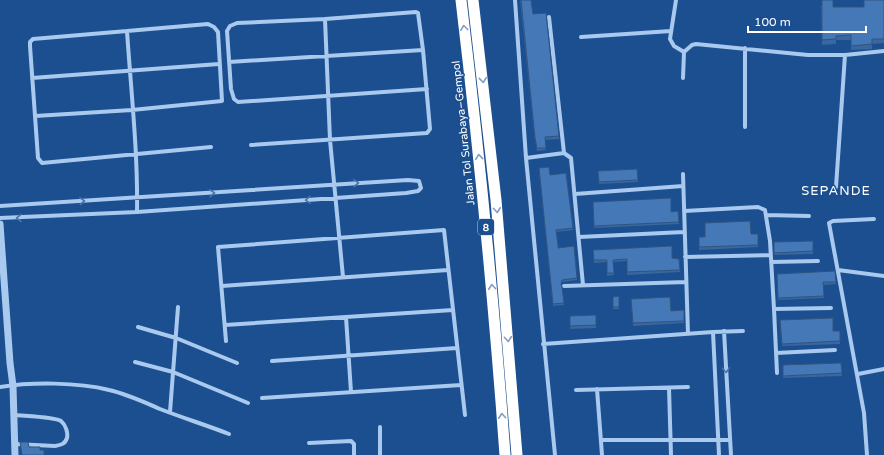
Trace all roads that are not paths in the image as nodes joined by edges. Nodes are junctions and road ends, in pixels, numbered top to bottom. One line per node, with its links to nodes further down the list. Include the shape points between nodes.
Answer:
1 (461, 0): 111 (highway, Jalan Tol Surabaya–Gempol / 8, one-way to 1, via 488,243)
2 (474, 0): 112 (highway, 8, one-way to 112, via 496,200)
3 (515, 0): 31 (street)
4 (676, 0): 7 (street)
5 (549, 17): 29 (street)
6 (325, 19): 11 (street, via 416,12 419,16); 15 (street); 16 (street, via 238,23 230,26 227,31)
7 (671, 30): 9 (street); 13 (street, via 672,44)
8 (127, 31): 17 (street, via 208,24 218,32); 18 (street); 19 (street, via 33,39 30,42)
9 (581, 37)
10 (745, 48): 13 (street, via 705,44 692,45); 14 (street, via 808,55); 25 (street)
11 (423, 50): 15 (street); 21 (street)
12 (884, 50): 14 (street)
13 (684, 52): 20 (street)
14 (845, 55): 35 (street)
15 (327, 57): 16 (street); 22 (street)
16 (229, 62): 22 (street, via 231,89 234,99 238,102)
17 (220, 64): 18 (street); 23 (street, via 222,102)
18 (130, 71): 19 (street); 23 (street)
19 (32, 78): 24 (street)
20 (683, 78)
21 (427, 89): 22 (street); 26 (street, via 430,129 427,133)
22 (328, 95): 26 (street)
23 (132, 110): 24 (street); 30 (street)
24 (35, 116): 30 (street, via 38,158 42,163)
25 (745, 127)
26 (330, 140): 27 (street); 33 (street)
27 (251, 145)
28 (211, 147): 30 (street)
29 (564, 153): 31 (street); 36 (street, via 571,158)
30 (135, 154): 37 (street)
31 (526, 158): 75 (street)
32 (683, 174): 34 (street)
33 (334, 184): 37 (street, one-way to 33); 38 (street); 38 (street, one-way to 38, via 408,180 419,181 421,188 406,193)
34 (683, 186): 36 (street); 40 (street)
35 (836, 187)
36 (575, 194): 48 (street)
37 (137, 198): 39 (street, one-way to 37); 41 (street)
38 (336, 198): 41 (street, one-way to 41); 49 (street)
39 (0, 206)
40 (684, 211): 42 (street, via 758,207 765,210); 47 (street)
41 (137, 212): 44 (street, one-way to 44)
42 (766, 215): 43 (street); 50 (street)
43 (809, 216)
44 (0, 218)
45 (874, 219): 55 (street, via 830,222)
46 (0, 224): 88 (street)
47 (684, 232): 48 (street); 51 (street)
48 (579, 237): 61 (street)
49 (340, 238): 54 (street, via 444,230); 57 (street); 59 (street, via 218,247)
50 (770, 255): 51 (street); 53 (street)
51 (685, 257): 58 (street)
52 (818, 260): 53 (street)
53 (771, 262): 64 (street)
54 (448, 270): 57 (street); 65 (street)
55 (838, 270): 56 (street); 86 (street)
56 (884, 276)
57 (343, 277): 59 (street)
58 (686, 282): 61 (street); 72 (street)
59 (222, 286): 67 (street)
60 (564, 286): 61 (street)
61 (583, 286)
62 (178, 307): 73 (street)
63 (831, 308): 64 (street)
64 (774, 309): 78 (street)
65 (453, 310): 66 (street); 76 (street)
66 (346, 317): 67 (street); 79 (street)
67 (225, 325): 74 (street)
68 (138, 327): 73 (street)
69 (724, 331): 70 (street); 71 (street); 105 (street, one-way to 105)
70 (743, 331)
71 (713, 332): 72 (street); 104 (street)
72 (688, 334): 75 (street)
73 (176, 338): 82 (street); 84 (street)
74 (226, 341)
75 (543, 344): 113 (street)
76 (457, 348): 79 (street); 87 (street)
77 (835, 350): 78 (street)
78 (776, 353): 85 (street)
79 (348, 356): 80 (street); 94 (street)
80 (272, 361)
81 (135, 362): 84 (street)
82 (237, 363)
83 (884, 369): 86 (street)
84 (173, 372): 96 (street); 97 (street)
85 (777, 373)
86 (858, 374): 118 (street)
87 (461, 385): 94 (street); 98 (street)
88 (13, 386): 89 (street); 97 (street, via 64,384 94,387 122,393); 99 (street)
89 (0, 387)
90 (688, 387): 91 (street)
91 (669, 388): 93 (street); 103 (street)
92 (576, 390): 93 (street)
93 (597, 390): 102 (street)
94 (350, 392): 95 (street)
95 (262, 398)
96 (248, 403)
97 (170, 412): 101 (street)
98 (465, 414)
99 (14, 415): 107 (street); 107 (street, via 61,421 68,434 66,442 62,445)
100 (380, 427): 110 (street)
101 (229, 434)
102 (600, 440): 103 (street); 114 (street)
103 (670, 440): 104 (street); 115 (street)
104 (718, 440): 105 (street); 116 (street)
105 (730, 440): 117 (street)
106 (309, 443): 109 (street, via 351,441 354,444)
107 (15, 444): 108 (street)
108 (15, 455)
109 (354, 455)
110 (380, 455)
111 (505, 455)
112 (517, 455)
113 (555, 455)
114 (602, 455)
115 (671, 455)
116 (719, 455)
117 (731, 455)
118 (867, 455)

